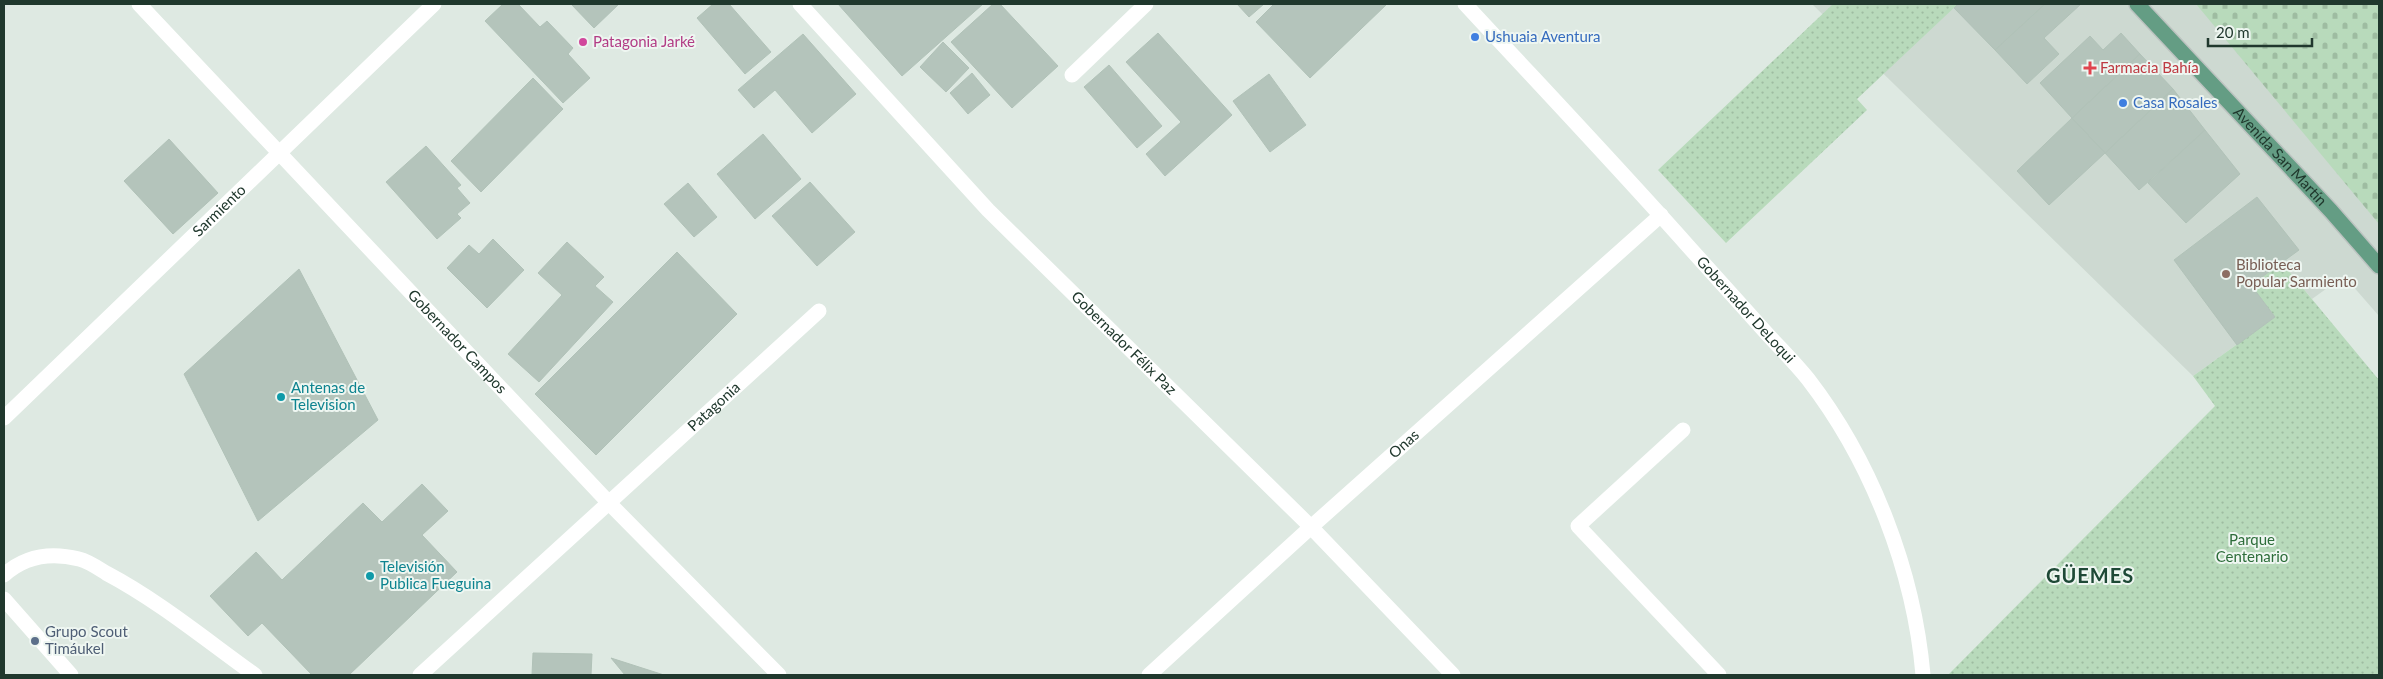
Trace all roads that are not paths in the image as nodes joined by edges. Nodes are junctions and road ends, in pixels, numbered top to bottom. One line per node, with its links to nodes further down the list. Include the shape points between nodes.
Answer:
1 (139, 4): 8 (street, Gobernador Campos)
2 (434, 4): 8 (street, Sarmiento)
3 (800, 4): 15 (street, Gobernador Félix Paz, via 988,210)
4 (1146, 4): 7 (street)
5 (1465, 4): 9 (street, Gobernador DeLoqui)
6 (2137, 4): 10 (main road, Avenida San Martín)
7 (1072, 75)
8 (280, 155): 12 (street, Sarmiento); 14 (street, Gobernador Campos)
9 (1661, 215): 15 (street, Onas); 25 (street, Gobernador DeLoqui, via 1808,379 1837,422 1863,468 1902,567)
10 (2379, 266)
11 (819, 311): 14 (street, Patagonia)
12 (4, 418)
13 (1683, 430): 24 (street, via 1578,526)
14 (610, 504): 20 (street, Patagonia); 21 (street, Gobernador Campos)
15 (1310, 527): 22 (street, Onas); 23 (street, Gobernador Félix Paz)
16 (4, 575): 19 (street, via 15,564 33,558 56,555 81,559 130,585)
17 (4, 599): 18 (street)
18 (71, 675)
19 (255, 675)
20 (420, 675)
21 (779, 675)
22 (1149, 675)
23 (1453, 675)
24 (1719, 675)
25 (1922, 675)

